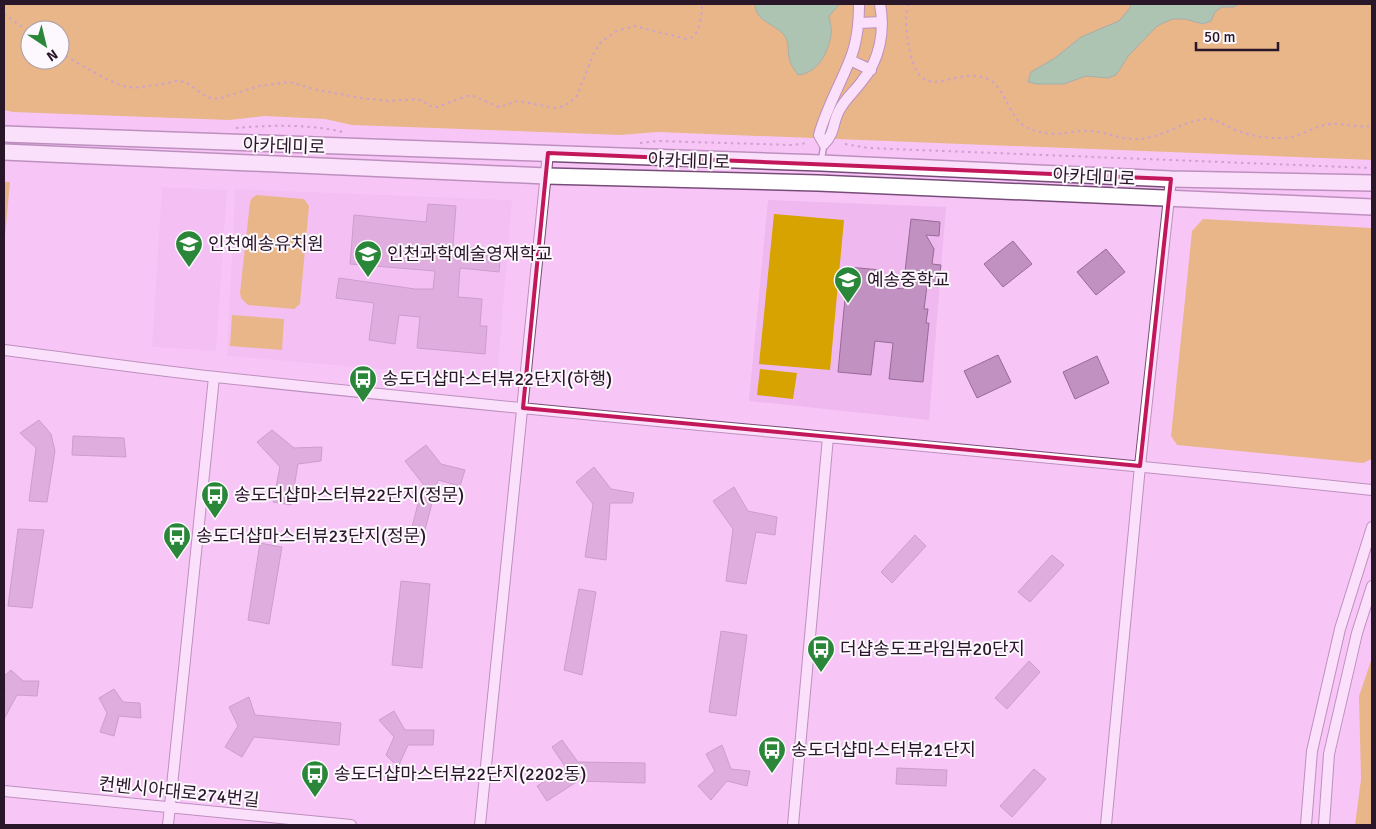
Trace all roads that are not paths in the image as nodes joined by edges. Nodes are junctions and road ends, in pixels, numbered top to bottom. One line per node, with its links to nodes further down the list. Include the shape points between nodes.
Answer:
1 (859, 4): 4 (street)
2 (880, 4): 3 (street)
3 (882, 22): 4 (street); 6 (street)
4 (859, 23): 5 (street)
5 (850, 60): 6 (street); 8 (street, via 824,116 819,135)
6 (871, 70): 8 (street, via 845,100 838,112 832,136)
7 (4, 134): 10 (main road, 아카데미로)
8 (824, 144): 11 (lane)
9 (4, 152): 12 (main road, 아카데미로)
10 (548, 152): 11 (main road, 아카데미로); 12 (street)
11 (821, 163): 13 (main road, 아카데미로)
12 (546, 176): 15 (main road, 아카데미로, via 818,183); 19 (street)
13 (1171, 180): 14 (main road, 아카데미로); 15 (street)
14 (1372, 183)
15 (1169, 199): 16 (main road, 아카데미로); 21 (street)
16 (1372, 208)
17 (4, 350): 18 (street)
18 (214, 377): 19 (street); 26 (street)
19 (523, 408): 20 (street); 29 (street)
20 (828, 437): 21 (street); 30 (street)
21 (1140, 466): 22 (street); 31 (street)
22 (1372, 490)
23 (1372, 527): 32 (street, via 1340,629 1312,751)
24 (1372, 586): 33 (street, via 1357,633 1330,754)
25 (4, 791): 26 (street, 컨벤시아대로274번길)
26 (170, 807): 27 (street); 28 (street, 컨벤시아대로274번길)
27 (168, 825)
28 (351, 825)
29 (480, 825)
30 (793, 825)
31 (1106, 825)
32 (1306, 825)
33 (1324, 825)

